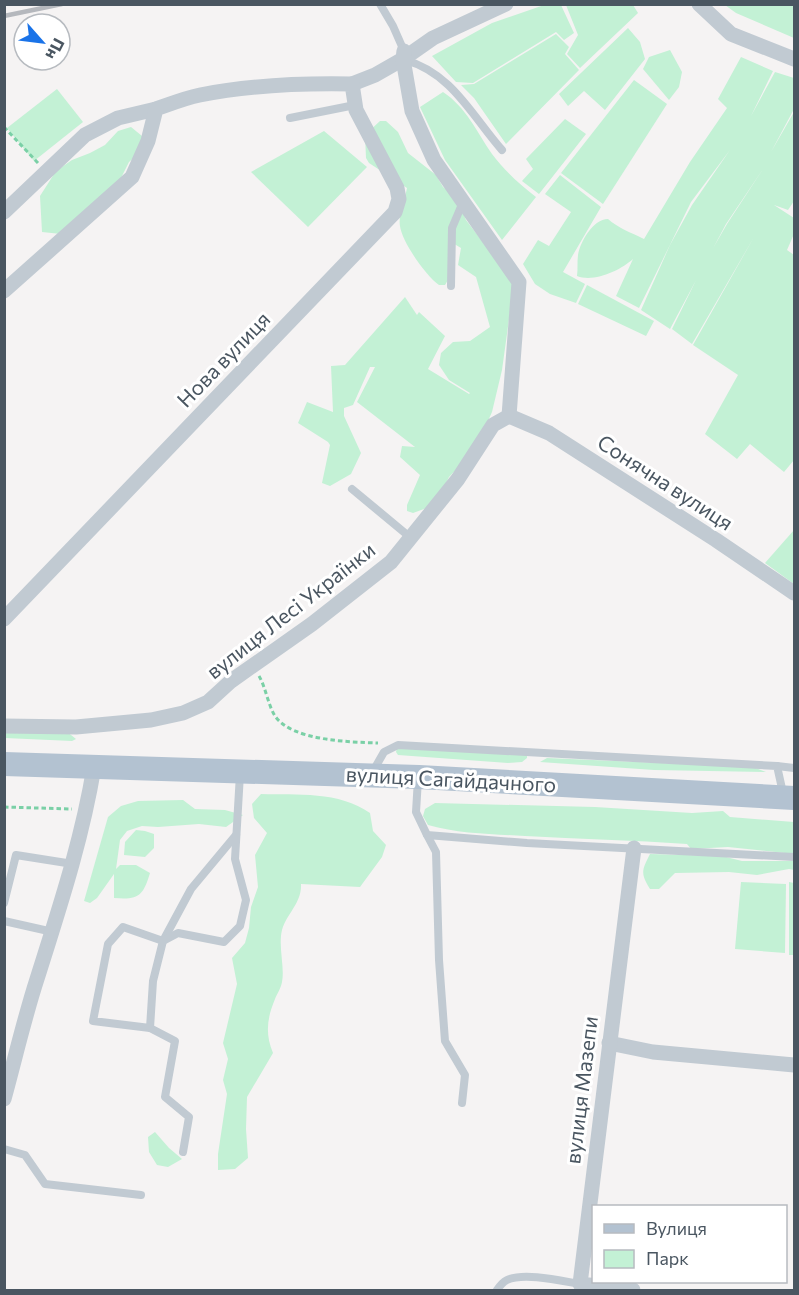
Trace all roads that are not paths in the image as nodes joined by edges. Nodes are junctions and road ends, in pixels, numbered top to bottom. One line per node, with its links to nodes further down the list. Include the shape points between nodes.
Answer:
1 (380, 4): 4 (lane)
2 (506, 4): 4 (street)
3 (699, 4): 5 (street, via 731,33)
4 (404, 55): 6 (street, via 375,75); 10 (lane, via 461,96); 11 (street, via 412,111 434,160)
5 (795, 59)
6 (352, 84): 7 (street, Нова вулиця); 8 (street, via 255,86 198,96)
7 (356, 108): 9 (lane); 19 (street, Нова вулиця, via 397,188 395,212)
8 (156, 109): 12 (street, via 118,118 85,135); 14 (street, via 148,141 132,177)
9 (290, 118)
10 (502, 150)
11 (463, 202): 13 (lane, via 452,228); 15 (street, via 519,282)
12 (4, 212)
13 (451, 286)
14 (4, 291)
15 (509, 416): 17 (street, вулиця Лесі Українки, via 493,425 458,479); 18 (street, Сонячна вулиця, via 549,434)
16 (352, 489): 17 (lane)
17 (411, 538): 20 (street, вулиця Лесі Українки, via 391,562 208,702 152,720 76,727)
18 (795, 593)
19 (4, 619)
20 (4, 726)
21 (4, 764): 23 (main road, вулиця Сагайдачного)
22 (777, 766): 24 (lane); 26 (lane, via 398,745 384,752); 28 (lane)
23 (100, 767): 25 (main road, вулиця Сагайдачного); 33 (street)
24 (795, 768)
25 (240, 772): 26 (main road, вулиця Сагайдачного); 29 (lane)
26 (371, 775): 27 (main road, вулиця Сагайдачного)
27 (418, 777): 28 (main road, вулиця Сагайдачного); 30 (lane, via 416,812)
28 (789, 798)
29 (236, 835): 37 (lane, via 191,889); 37 (lane, via 235,859 246,900 240,926 224,942 178,933)
30 (427, 835): 31 (lane); 42 (lane, via 436,852 445,1041 465,1075)
31 (634, 848): 32 (lane); 39 (street, вулиця Мазепи)
32 (795, 857)
33 (73, 864): 34 (lane, via 16,855); 36 (street)
34 (4, 903)
35 (4, 921): 36 (lane)
36 (53, 932): 41 (street)
37 (163, 941): 38 (lane, via 153,981); 38 (lane, via 123,927 108,944 93,1021)
38 (150, 1028): 44 (lane, via 175,1041 165,1097 189,1117)
39 (609, 1043): 40 (street, via 653,1052); 46 (street, вулиця Мазепи)
40 (795, 1065)
41 (4, 1099)
42 (462, 1103)
43 (4, 1149): 45 (lane, via 25,1155 45,1184)
44 (183, 1152)
45 (141, 1195)
46 (580, 1284): 47 (lane, via 516,1278); 48 (street)
47 (496, 1290)
48 (633, 1290)

